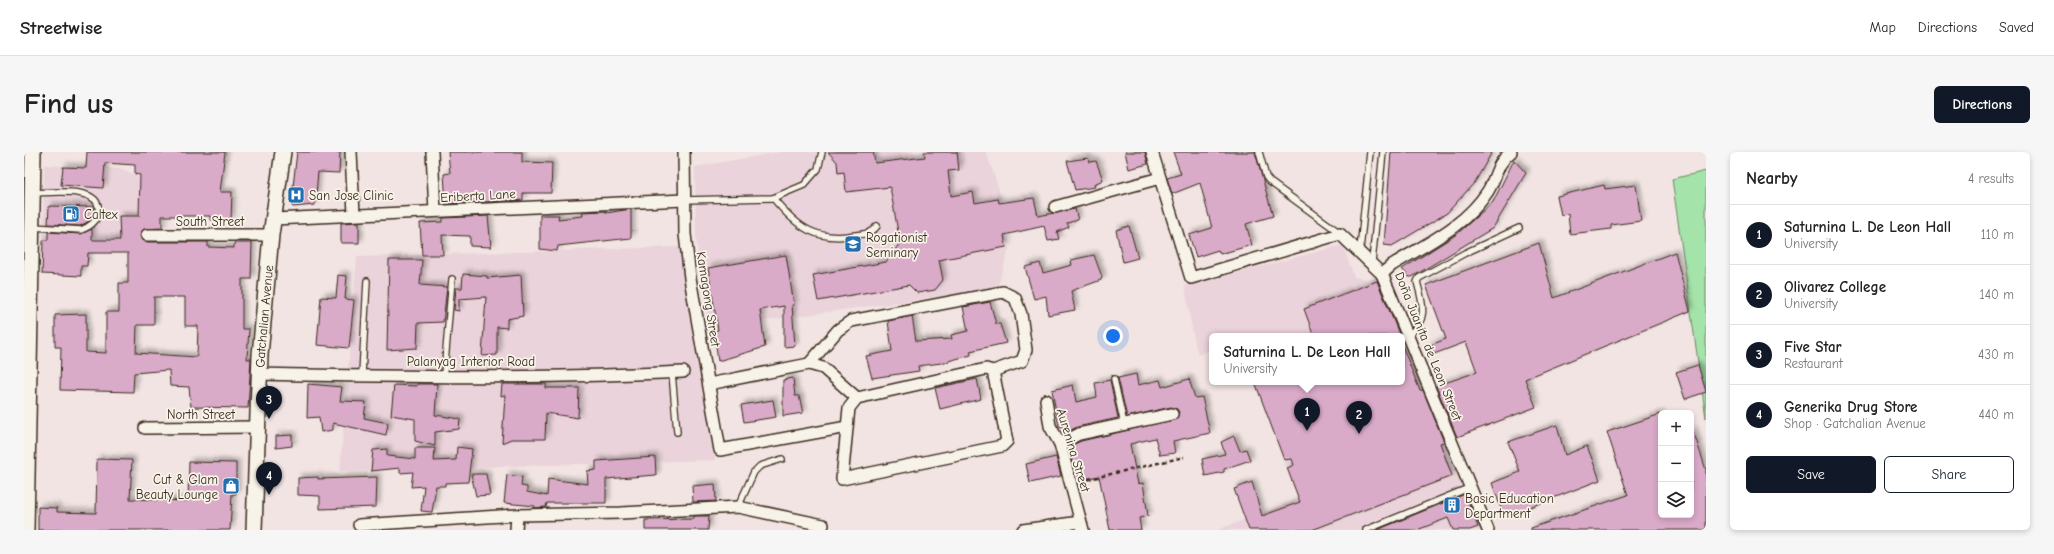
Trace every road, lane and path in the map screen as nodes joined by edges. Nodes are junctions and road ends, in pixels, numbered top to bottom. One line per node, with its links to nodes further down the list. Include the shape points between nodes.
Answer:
1 (33, 152): 13 (street)
2 (283, 152): 19 (street, Gatchalian Avenue)
3 (350, 152): 18 (street)
4 (432, 152): 17 (street)
5 (684, 152): 15 (street, Kamagong Street)
6 (822, 152): 14 (lane, via 818,169 804,185)
7 (1152, 152): 12 (street)
8 (1259, 152): 23 (lane, via 1266,177 1270,182)
9 (1370, 152): 26 (lane)
10 (1383, 152): 27 (lane)
11 (1511, 152): 28 (street, Doña Juanita de Leon Street, via 1499,164 1488,190 1460,223 1392,265)
12 (1160, 178): 16 (street); 23 (street, via 1191,278)
13 (33, 193): 21 (street); 21 (lane, via 85,193 95,199 99,213 89,227 81,230)
14 (773, 198): 15 (lane); 20 (lane, via 790,218 814,233 829,238 869,233)
15 (684, 200): 17 (street, Eriberta Lane); 39 (street, Kamagong Street, via 690,278)
16 (1055, 207)
17 (435, 211): 18 (street, Eriberta Lane)
18 (354, 215): 19 (street, Eriberta Lane)
19 (274, 219): 25 (street, Gatchalian Avenue)
20 (877, 226)
21 (32, 227): 58 (street)
22 (1519, 228): 31 (lane, via 1419,278 1417,282 1423,317 1419,325)
23 (1340, 234): 26 (street)
24 (147, 235): 25 (street, South Street)
25 (272, 235): 35 (street, Gatchalian Avenue)
26 (1360, 250): 27 (street)
27 (1372, 262): 28 (street)
28 (1382, 274): 31 (street, Doña Juanita de Leon Street)
29 (452, 279): 37 (lane)
30 (367, 281): 36 (lane)
31 (1408, 335): 52 (street, Doña Juanita de Leon Street)
32 (809, 364): 33 (street, via 838,330 851,321 1003,292 1015,298 1021,314 1026,350 1022,361); 39 (street); 40 (street, via 823,368)
33 (993, 371): 40 (street, via 986,368); 44 (street, via 1007,441 1002,446 842,479)
34 (677, 372): 37 (street, Palanyag Interior Road, via 602,375); 47 (lane)
35 (259, 374): 36 (street, Palanyag Interior Road); 45 (street, Gatchalian Avenue)
36 (362, 374): 37 (street, Palanyag Interior Road)
37 (444, 375)
38 (1114, 379): 43 (lane)
39 (709, 384): 44 (street, Kamagong Street, via 720,450)
40 (857, 398): 44 (street, via 849,408)
41 (1046, 400): 48 (street, Aurenina Street, via 1050,426)
42 (1172, 414): 43 (street)
43 (1124, 424): 48 (street, via 1079,434)
44 (847, 426)
45 (258, 427): 46 (street, North Street); 59 (street, Gatchalian Avenue)
46 (144, 428)
47 (677, 432)
48 (1060, 444): 51 (street, Aurenina Street)
49 (1184, 457): 51 (path)
50 (782, 459): 53 (lane, via 760,466 754,472)
51 (1070, 483): 57 (street, Aurenina Street)
52 (1471, 487): 62 (lane); 63 (street, Doña Juanita de Leon Street)
53 (738, 507): 54 (street); 56 (street)
54 (517, 515): 55 (street); 60 (street)
55 (359, 525)
56 (823, 525)
57 (1082, 526): 61 (street)
58 (26, 530)
59 (254, 530)
60 (516, 530)
61 (1023, 530)
62 (1366, 530)
63 (1488, 530)

